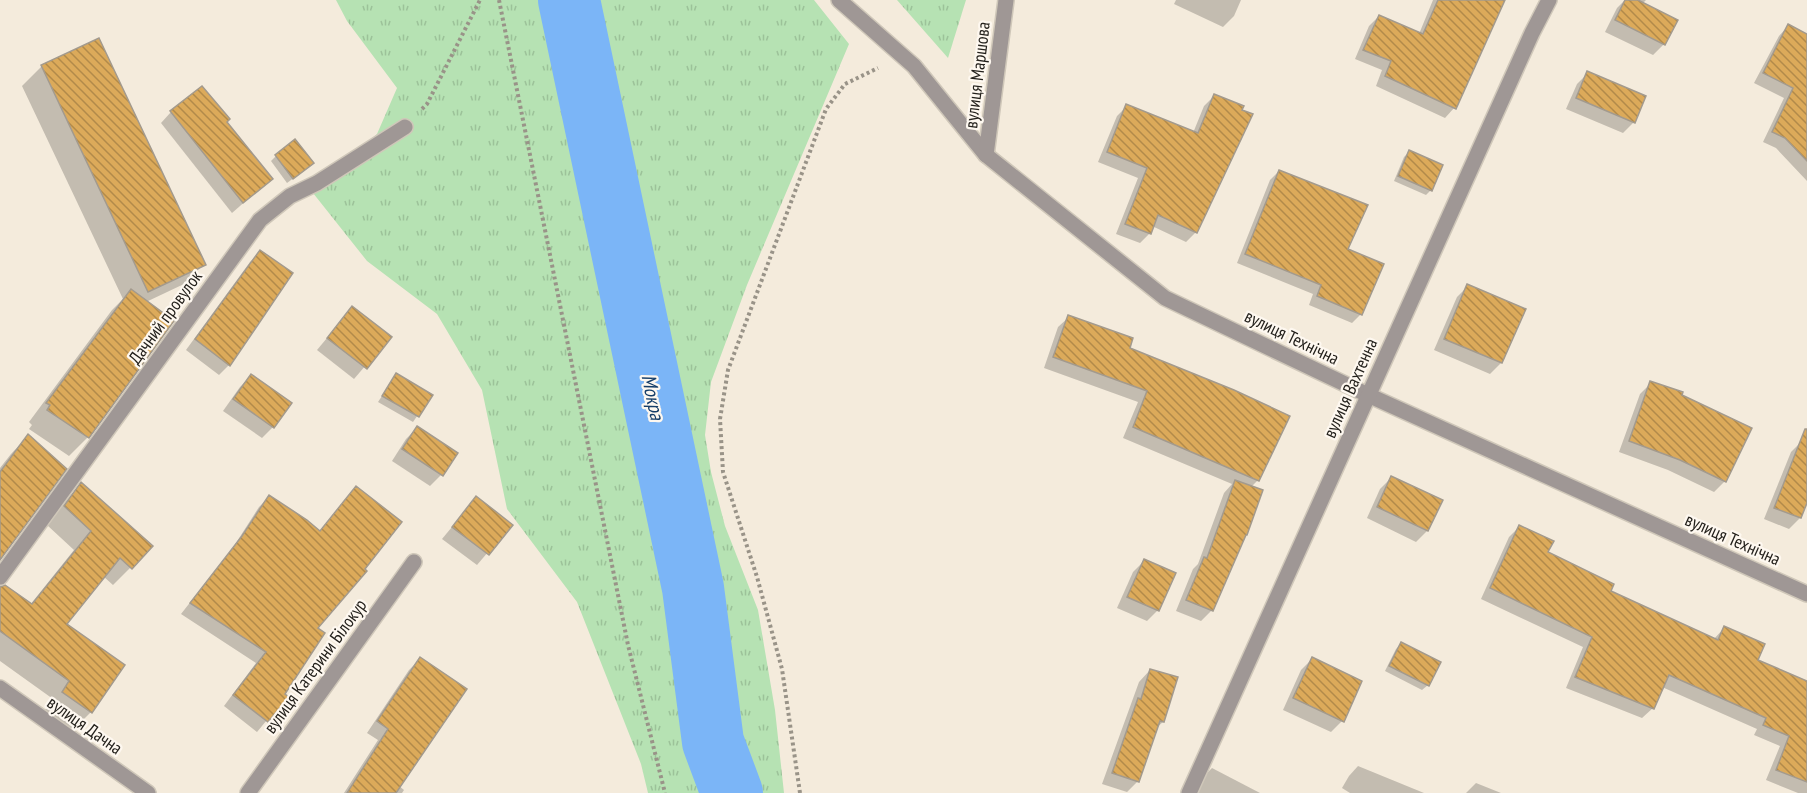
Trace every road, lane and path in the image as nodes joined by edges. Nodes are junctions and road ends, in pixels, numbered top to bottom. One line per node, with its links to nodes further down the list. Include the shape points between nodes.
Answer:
1 (480, 0): 7 (path, via 427,104)
2 (499, 0): 16 (path, via 628,645)
3 (838, 0): 6 (street, вулиця Технічна)
4 (1006, 0): 8 (street, вулиця Маршова)
5 (1550, 0): 9 (street, вулиця Вахтенна)
6 (914, 66): 8 (street, вулиця Технічна); 17 (path, via 878,68 845,84 826,109 728,370 720,419 723,472 782,669)
7 (405, 127): 11 (street, Дачний провулок, via 290,196 260,220)
8 (986, 155): 9 (street, вулиця Технічна, via 1165,298)
9 (1368, 395): 12 (street, вулиця Технічна); 18 (street, вулиця Вахтенна)
10 (414, 562): 15 (street, вулиця Катерини Білокур)
11 (0, 577)
12 (1807, 594)
13 (0, 688): 14 (street, вулиця Дачна)
14 (148, 793)
15 (248, 793)
16 (665, 793)
17 (800, 793)
18 (1189, 793)

